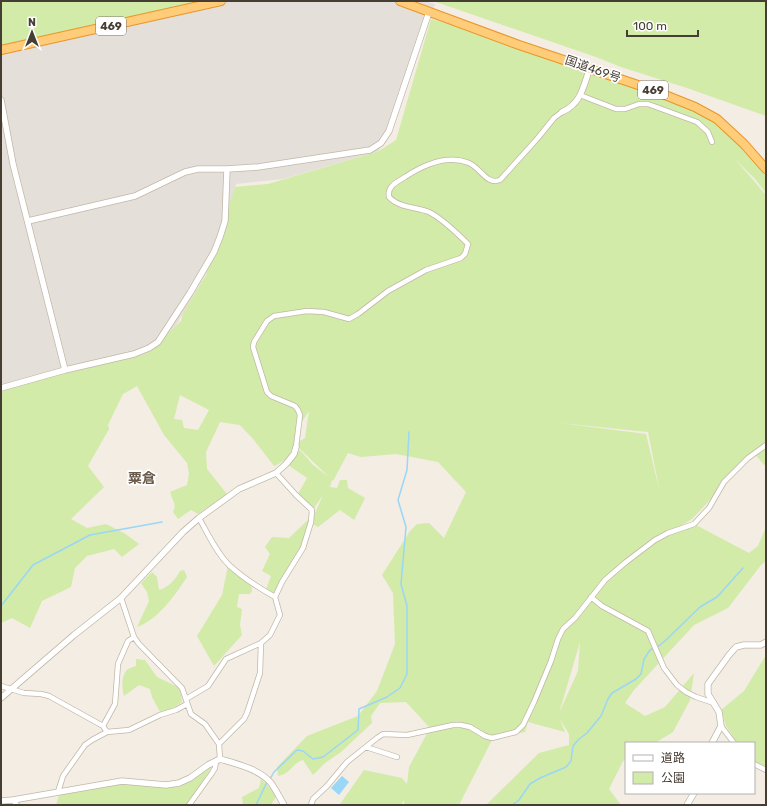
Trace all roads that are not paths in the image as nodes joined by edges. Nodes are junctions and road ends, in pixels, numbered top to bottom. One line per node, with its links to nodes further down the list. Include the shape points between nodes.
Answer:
1 (221, 1): 4 (highway, 469)
2 (400, 1): 3 (highway, 国道469号 / 469)
3 (429, 12): 5 (highway, 国道469号 / 469); 11 (street, via 389,131 381,143 370,150 349,154)
4 (1, 50)
5 (590, 68): 6 (street); 10 (highway, 国道469号 / 469, via 655,91 717,118)
6 (580, 95): 8 (street, via 575,104); 9 (street, via 621,109 648,104 697,122 708,132)
7 (1, 100): 12 (street)
8 (562, 112): 16 (street, via 500,180 490,181 469,163 447,160 417,169 394,183 389,190 389,197 392,200 430,213 468,244 461,258 426,270 388,291 349,319 324,312 307,311 274,316 267,321 254,342 253,351 267,392 298,410 300,416)
9 (712, 142)
10 (766, 169)
11 (227, 170): 12 (street, via 198,169 185,172 135,196); 13 (street, via 225,221 214,252 158,342 134,354)
12 (28, 221): 13 (street)
13 (65, 370): 14 (street)
14 (1, 388)
15 (766, 445): 20 (street, via 748,458 724,482 709,508 694,524 655,540 605,580)
16 (296, 447): 17 (street, via 294,454)
17 (276, 473): 18 (street, via 239,489); 19 (street, via 312,511 303,548)
18 (199, 518): 19 (street, via 214,545 229,564); 21 (street)
19 (275, 597): 23 (street, via 280,615 270,635)
20 (591, 597): 29 (street, via 602,606 648,631 664,668 677,685 686,692); 36 (street, via 563,629 534,702 523,725 516,732 492,738 470,727 453,725 407,735 383,734)
21 (121, 598): 22 (street); 26 (street)
22 (134, 637): 28 (street, via 182,688); 30 (street, via 128,641 118,664 115,704)
23 (261, 642): 28 (street, via 226,659 208,686); 35 (street, via 260,673 247,713)
24 (766, 642): 29 (street, via 761,645 736,647 729,655 708,684 708,694)
25 (1, 686): 26 (street)
26 (10, 689): 27 (street); 30 (street, via 49,696)
27 (1, 698)
28 (186, 702): 32 (street, via 176,710 128,730); 35 (street, via 191,714 205,724)
29 (714, 703): 31 (street)
30 (103, 726): 32 (street)
31 (722, 726): 33 (street); 34 (street)
32 (107, 732): 41 (street, via 85,745 63,776)
33 (713, 742)
34 (733, 742)
35 (219, 744): 38 (street)
36 (366, 747): 37 (street); 48 (street, via 347,762 313,799)
37 (397, 756)
38 (218, 760): 41 (street, via 179,783 166,785 122,781); 46 (street); 47 (street, via 264,776)
39 (755, 764): 40 (street)
40 (766, 770)
41 (58, 792): 43 (street)
42 (693, 794): 49 (street)
43 (13, 800): 44 (street); 45 (street)
44 (1, 801)
45 (17, 805)
46 (189, 805)
47 (284, 805)
48 (311, 805)
49 (687, 805)

